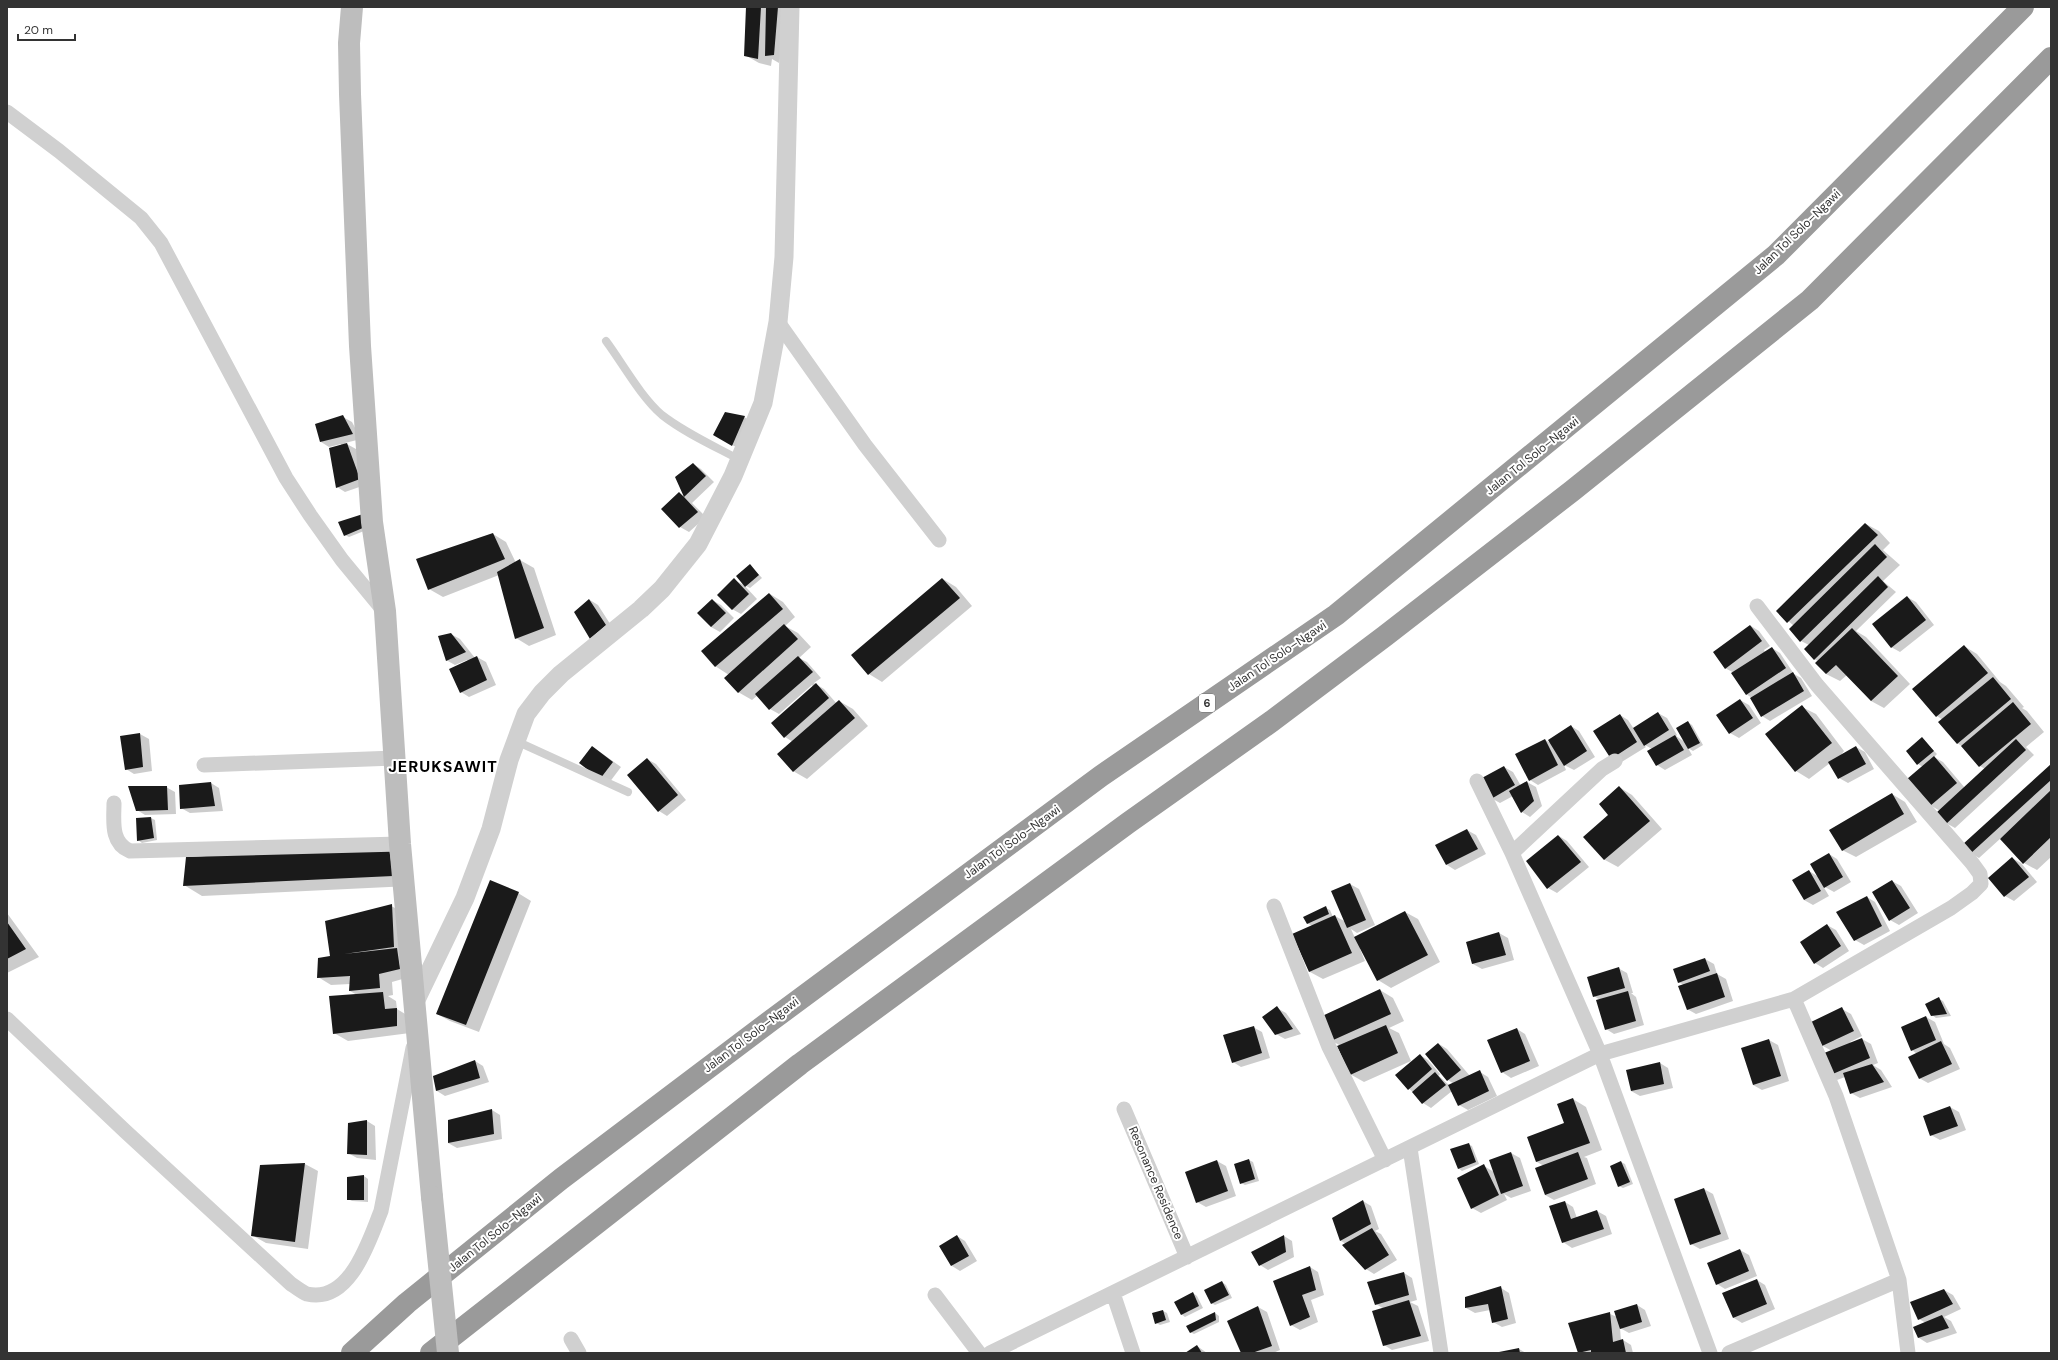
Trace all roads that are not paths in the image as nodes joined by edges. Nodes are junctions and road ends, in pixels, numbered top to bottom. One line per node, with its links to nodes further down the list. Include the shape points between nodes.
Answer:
1 (352, 7): 11 (main road, via 349,43 350,94 360,346 372,522)
2 (790, 7): 6 (street, via 784,257)
3 (2023, 7): 35 (highway, Jalan Tol Solo–Ngawi / 6, via 1776,255 1336,615 1101,776 769,1022 561,1179 407,1303)
4 (2051, 58): 36 (highway, via 1810,300 1578,486 1392,632 800,1064)
5 (7, 112): 11 (street, via 59,150 141,218 161,244 286,478 342,560)
6 (778, 322): 8 (street, via 763,403); 9 (street, via 864,445)
7 (606, 341): 8 (lane, via 650,403 662,414)
8 (740, 460): 12 (street, via 698,544 662,589 542,693 526,714)
9 (939, 540)
10 (1757, 606): 22 (street, via 1817,685 1980,874 1981,884 1951,908)
11 (385, 611): 13 (main road)
12 (516, 740): 17 (lane); 23 (street, via 491,829 465,898)
13 (395, 758): 15 (street); 19 (main road)
14 (1615, 761): 20 (street, via 1590,779)
15 (204, 765)
16 (1477, 781): 20 (street)
17 (628, 792)
18 (114, 802): 19 (street, via 116,840 122,848 130,851)
19 (400, 844): 23 (main road)
20 (1512, 853): 26 (street)
21 (1274, 906): 29 (street, via 1329,1047)
22 (1794, 999): 26 (street); 31 (street, via 1836,1096)
23 (414, 1004): 25 (main road)
24 (7, 1019): 25 (street, via 125,1132 291,1284 306,1294 325,1294 338,1288 349,1278 372,1234 381,1211)
25 (416, 1036): 37 (main road, bridge)
26 (1600, 1054): 28 (street); 43 (street)
27 (1124, 1109): 30 (street, Resonance Residence)
28 (1410, 1148): 29 (street); 42 (street)
29 (1386, 1160): 30 (street)
30 (1187, 1256): 32 (street)
31 (1899, 1280): 44 (street); 45 (street)
32 (1113, 1293): 40 (street); 41 (street)
33 (934, 1295): 39 (street)
34 (571, 1339): 38 (street)
35 (352, 1353)
36 (431, 1353)
37 (448, 1353)
38 (579, 1353)
39 (980, 1353)
40 (990, 1353)
41 (1133, 1353)
42 (1441, 1353)
43 (1710, 1353)
44 (1730, 1353)
45 (1908, 1353)

